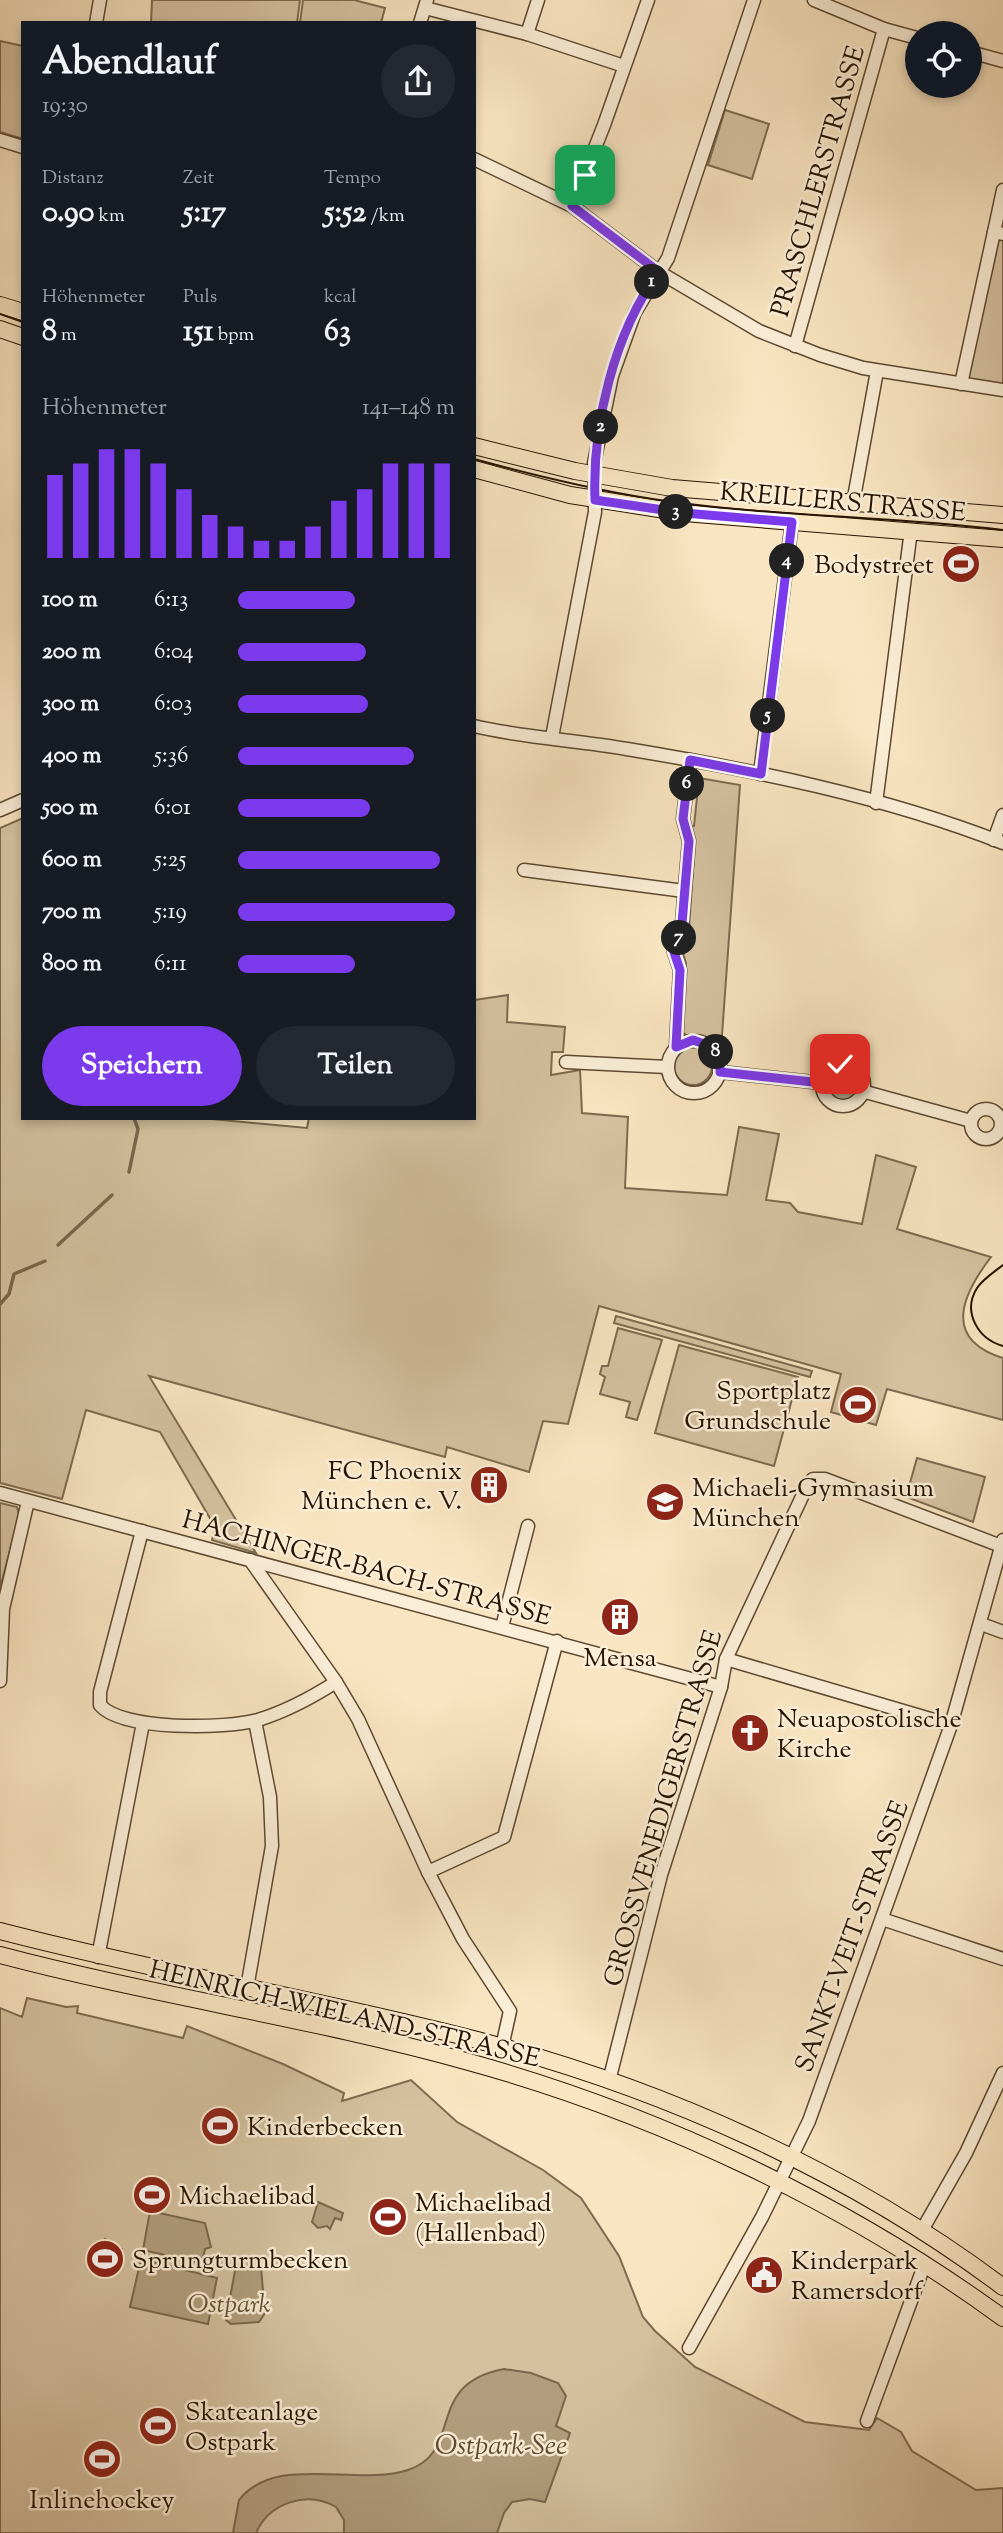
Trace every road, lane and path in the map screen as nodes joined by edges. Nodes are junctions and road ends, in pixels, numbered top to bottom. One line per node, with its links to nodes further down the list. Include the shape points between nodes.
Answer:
1 (100, 0): 7 (street)
2 (538, 0): 10 (street)
3 (648, 0): 14 (street)
4 (754, 0): 21 (street, via 668,258)
5 (814, 0): 9 (street)
6 (426, 4): 8 (street); 10 (street)
7 (96, 21)
8 (422, 21)
9 (884, 29): 11 (street); 26 (street, PRASCHLERSTRASSE)
10 (527, 34): 14 (street)
11 (905, 35)
12 (982, 55): 13 (street)
13 (1003, 61)
14 (624, 66): 19 (street)
15 (0, 140): 16 (street)
16 (21, 146)
17 (476, 160): 19 (street)
18 (1003, 190): 20 (street)
19 (572, 206): 21 (street)
20 (998, 233): 28 (street)
21 (659, 272): 26 (street, via 742,323); 32 (street, via 635,312 622,346 604,412)
22 (0, 304): 23 (main road)
23 (21, 311)
24 (0, 329): 25 (main road)
25 (21, 336)
26 (795, 346): 27 (street)
27 (877, 371): 28 (street); 34 (street)
28 (961, 384): 29 (street)
29 (1003, 390)
30 (476, 446): 32 (main road, KREILLERSTRASSE)
31 (476, 470): 33 (main road, KREILLERSTRASSE)
32 (594, 475): 33 (street); 34 (main road, KREILLERSTRASSE, via 734,495)
33 (595, 500): 36 (main road, KREILLERSTRASSE); 40 (street)
34 (853, 503): 35 (main road, KREILLERSTRASSE)
35 (1003, 515)
36 (792, 522): 37 (main road, KREILLERSTRASSE); 42 (street)
37 (911, 530): 38 (main road, KREILLERSTRASSE); 44 (street)
38 (1003, 539)
39 (476, 726): 40 (street)
40 (552, 737): 41 (street)
41 (690, 760): 42 (street); 49 (street, via 683,819 689,841)
42 (761, 774): 44 (street)
43 (21, 801): 45 (street)
44 (876, 803): 47 (street)
45 (0, 810)
46 (1003, 815): 47 (street)
47 (999, 842)
48 (524, 870): 49 (street)
49 (684, 891): 50 (street, via 681,935 674,952 680,970)
50 (676, 1047): 52 (street); 53 (street, via 693,1040 710,1046 720,1062)
51 (566, 1062): 52 (street)
52 (667, 1067): 53 (street, via 672,1082 690,1093 712,1087)
53 (720, 1072): 54 (street)
54 (822, 1083): 55 (street, via 830,1101 842,1105 855,1102); 55 (street, via 827,1070 846,1065 858,1071)
55 (862, 1091): 56 (street)
56 (971, 1121): 57 (street, via 981,1138); 57 (street, via 980,1111 989,1110 997,1115)
57 (1001, 1130)
58 (0, 1493): 59 (street, HACHINGER-BACH-STRASSE)
59 (28, 1501): 61 (street, HACHINGER-BACH-STRASSE); 69 (street, via 4,1609)
60 (528, 1526): 65 (street)
61 (142, 1531): 63 (street, HACHINGER-BACH-STRASSE); 73 (street, via 100,1705 106,1713)
62 (1002, 1543): 64 (street, SANKT-VEIT-STRASSE); 68 (street, GROSSVENEDIGERSTRASSE, via 825,1479 813,1479)
63 (250, 1560): 65 (street, HACHINGER-BACH-STRASSE); 70 (street)
64 (981, 1624): 66 (street); 74 (street, SANKT-VEIT-STRASSE)
65 (502, 1627): 67 (street, HACHINGER-BACH-STRASSE)
66 (1003, 1632)
67 (557, 1641): 71 (street, HACHINGER-BACH-STRASSE); 75 (street, via 504,1838)
68 (726, 1659): 71 (street, GROSSVENEDIGERSTRASSE); 74 (street)
69 (0, 1681)
70 (336, 1682): 72 (street, via 299,1705); 75 (street, via 383,1771)
71 (721, 1687): 84 (street, GROSSVENEDIGERSTRASSE, via 661,1875)
72 (255, 1721): 73 (street, via 192,1726); 81 (street, via 270,1797 272,1846)
73 (143, 1723): 79 (street)
74 (951, 1725): 76 (street, SANKT-VEIT-STRASSE)
75 (428, 1872): 82 (street, via 463,1940 510,2011)
76 (882, 1919): 80 (street); 85 (street, SANKT-VEIT-STRASSE)
77 (0, 1931): 79 (main road, HEINRICH-WIELAND-STRASSE)
78 (0, 1955): 86 (main road, HEINRICH-WIELAND-STRASSE, via 468,2062 601,2103)
79 (98, 1957): 81 (main road, HEINRICH-WIELAND-STRASSE)
80 (1003, 1959)
81 (247, 1989): 82 (main road, HEINRICH-WIELAND-STRASSE)
82 (502, 2047): 84 (main road, HEINRICH-WIELAND-STRASSE)
83 (1003, 2073): 87 (street, via 966,2153)
84 (609, 2081): 85 (main road, HEINRICH-WIELAND-STRASSE)
85 (791, 2159): 86 (street, SANKT-VEIT-STRASSE); 87 (main road, HEINRICH-WIELAND-STRASSE)
86 (779, 2183): 88 (main road, HEINRICH-WIELAND-STRASSE); 91 (street, SANKT-VEIT-STRASSE)
87 (921, 2231): 89 (main road, HEINRICH-WIELAND-STRASSE)
88 (925, 2263): 90 (main road, HEINRICH-WIELAND-STRASSE); 92 (street)
89 (1003, 2287)
90 (1003, 2318)
91 (689, 2348)
92 (867, 2421)

